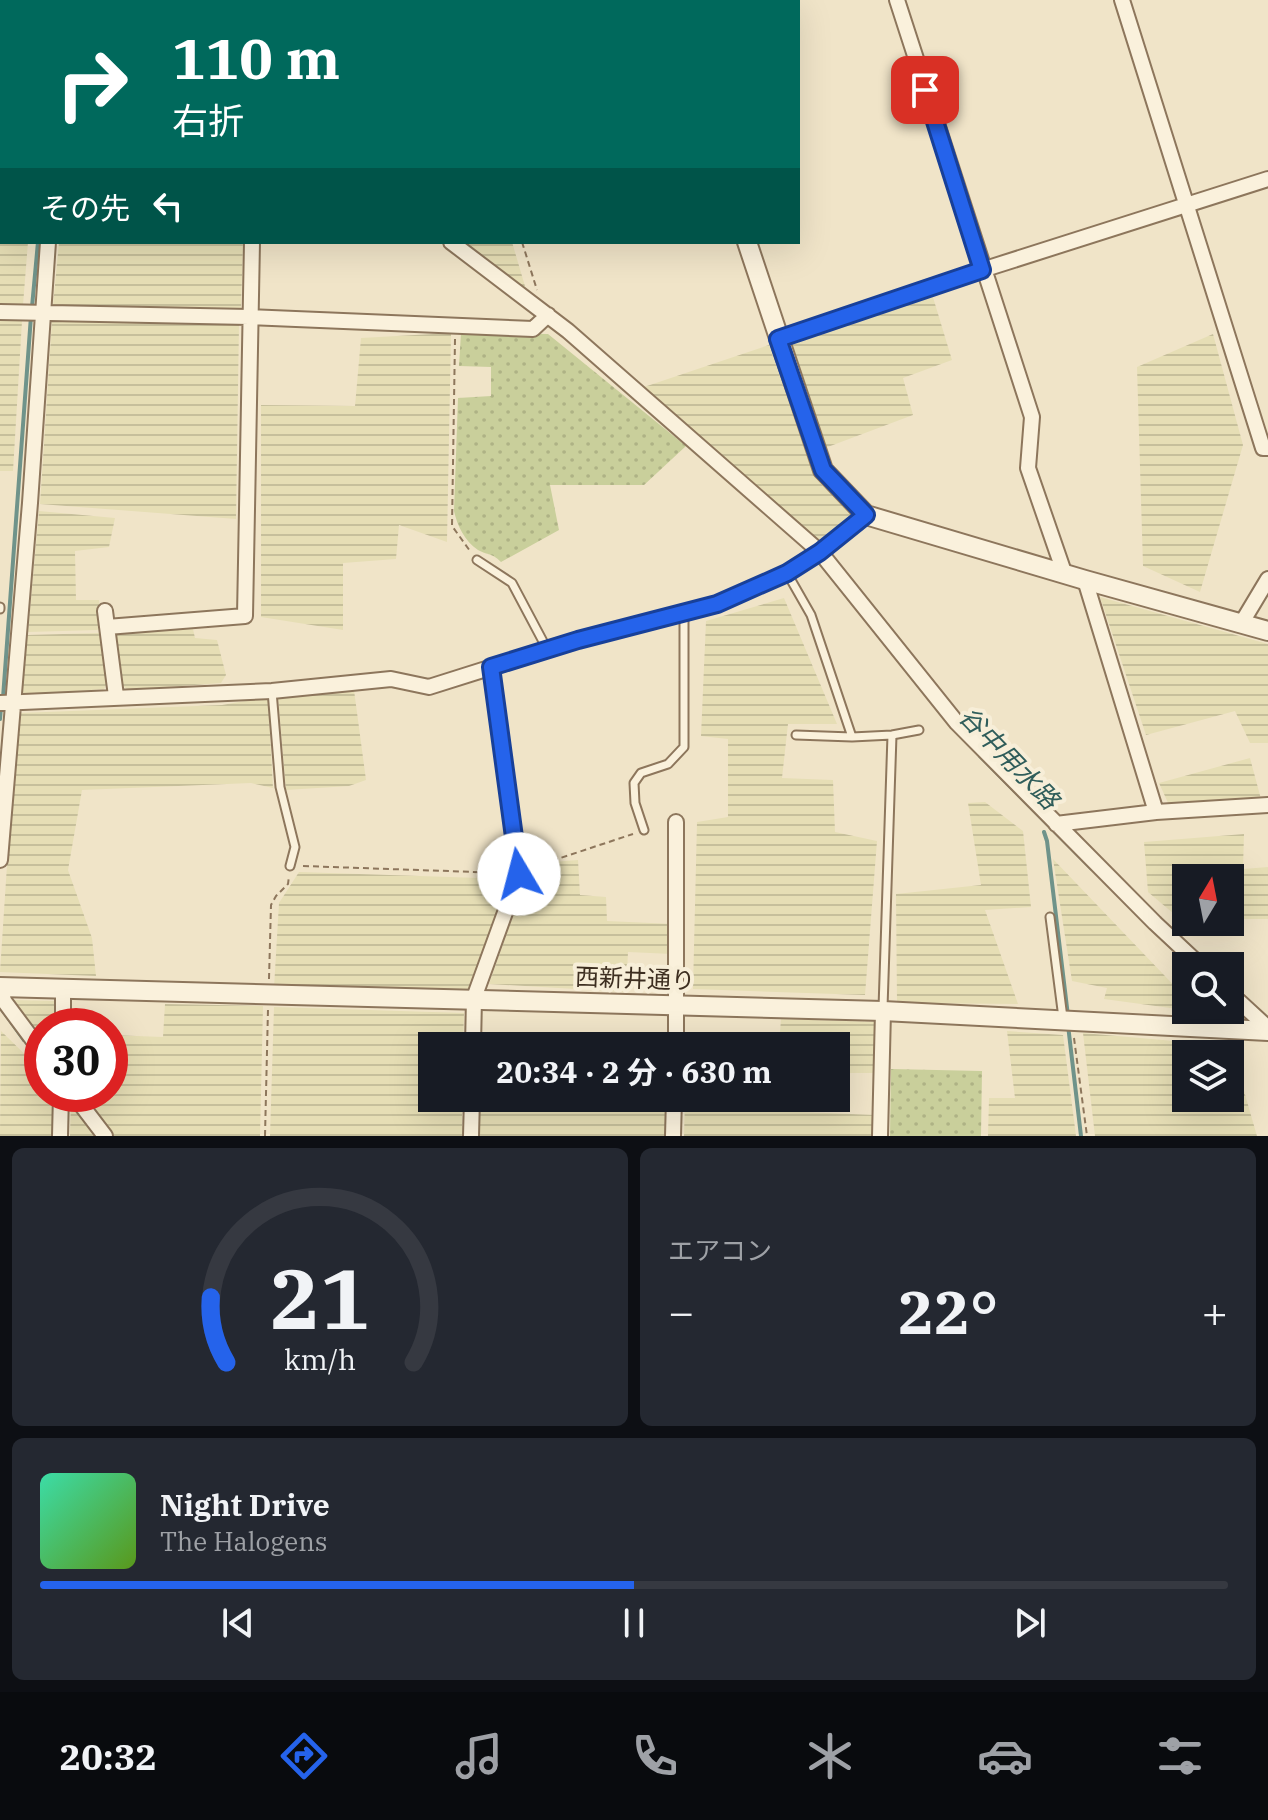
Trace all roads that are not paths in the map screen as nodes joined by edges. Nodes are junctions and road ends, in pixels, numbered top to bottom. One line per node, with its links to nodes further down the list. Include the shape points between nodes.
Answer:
1 (897, 0): 9 (street)
2 (1122, 0): 4 (street)
3 (1268, 179): 4 (street)
4 (1188, 206): 9 (street); 15 (street, via 1263,448)
5 (48, 244): 11 (street)
6 (252, 244): 13 (street)
7 (454, 244): 12 (street)
8 (748, 244): 14 (street)
9 (982, 270): 14 (lane); 20 (street, via 1032,417 1028,468)
10 (0, 312): 11 (street)
11 (43, 314): 13 (street); 30 (street)
12 (548, 315): 13 (street, via 533,329); 17 (street)
13 (249, 317): 29 (street, via 245,616 106,619)
14 (778, 339): 16 (street, via 823,470)
15 (1268, 448)
16 (866, 515): 17 (street); 20 (street)
17 (820, 552): 19 (street); 38 (street, via 957,723)
18 (477, 560): 26 (lane, via 512,583)
19 (787, 573): 23 (street, via 717,604); 34 (lane, via 811,615)
20 (1065, 575): 22 (street)
21 (1268, 579): 24 (street)
22 (1085, 580): 24 (street); 36 (street)
23 (684, 612): 26 (street); 39 (lane, via 684,747 668,764 641,773 634,783)
24 (1241, 624): 25 (street)
25 (1268, 631)
26 (547, 649): 27 (street)
27 (491, 667): 28 (street, via 429,687 391,679); 46 (street, via 519,874)
28 (272, 691): 29 (street); 41 (lane, via 280,787 295,847)
29 (116, 696): 30 (street)
30 (7, 703): 40 (street)
31 (919, 730): 33 (lane)
32 (796, 735): 34 (lane)
33 (892, 735): 34 (lane); 50 (lane)
34 (852, 737)
35 (1268, 805): 36 (street)
36 (1156, 812): 38 (street)
37 (676, 822): 47 (street)
38 (1056, 824): 43 (street)
39 (644, 830)
40 (0, 860)
41 (290, 866)
42 (1050, 917): 51 (lane)
43 (1186, 952)
44 (0, 987): 45 (street, 西新井通り); 52 (street)
45 (63, 989): 46 (street, 西新井通り); 49 (street)
46 (474, 998): 47 (street, 西新井通り); 54 (street)
47 (677, 1004): 50 (street, 西新井通り); 55 (street)
48 (1244, 1006): 53 (street)
49 (63, 1008)
50 (883, 1011): 51 (street, 西新井通り); 64 (street)
51 (1067, 1020): 53 (street, 西新井通り)
52 (24, 1028)
53 (1268, 1029)
54 (473, 1032)
55 (676, 1032)
56 (61, 1112): 60 (street)
57 (87, 1112): 61 (street)
58 (472, 1112): 62 (street)
59 (674, 1112): 63 (street)
60 (60, 1136)
61 (105, 1136)
62 (471, 1136)
63 (673, 1136)
64 (880, 1136)

